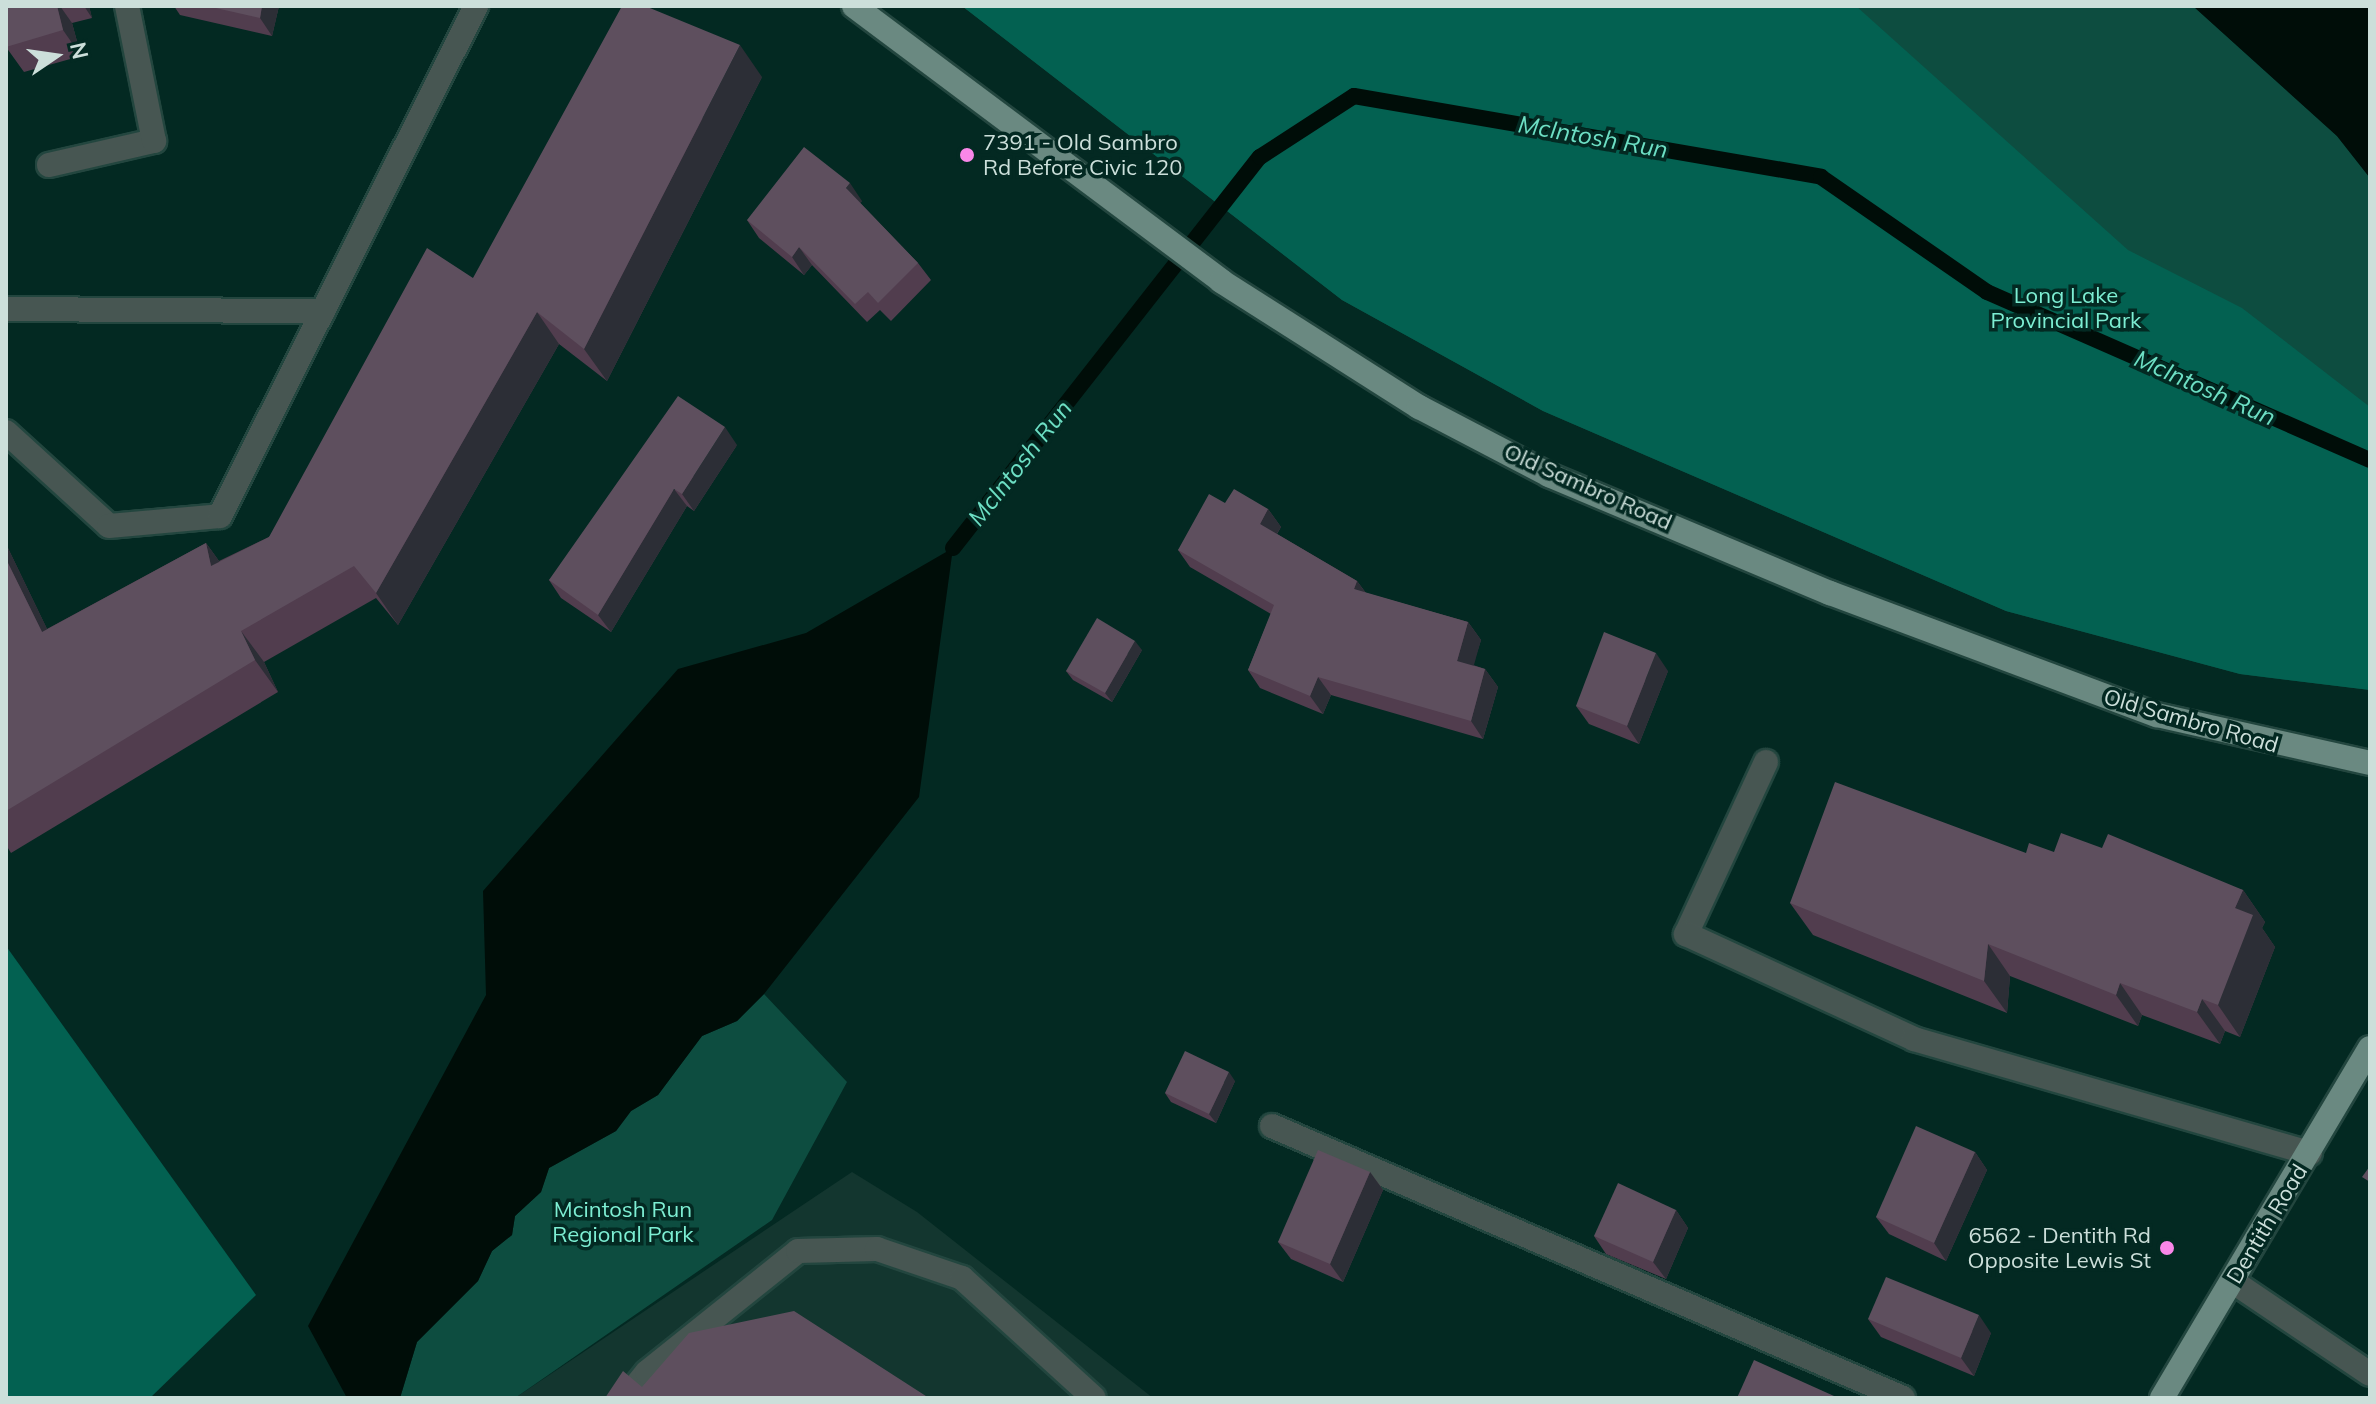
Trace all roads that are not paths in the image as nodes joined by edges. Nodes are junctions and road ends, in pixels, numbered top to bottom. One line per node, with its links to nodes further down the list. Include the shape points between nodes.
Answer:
1 (127, 6): 4 (street, via 154,141)
2 (476, 6): 6 (street)
3 (854, 6): 9 (main road, Old Sambro Road, via 1221,281 1419,407 1549,475 1830,593 2157,715)
4 (49, 165)
5 (6, 309): 6 (street)
6 (323, 311): 7 (street, via 220,516 109,526)
7 (6, 432)
8 (1766, 762): 12 (street, via 1686,934 1914,1039)
9 (2370, 763)
10 (2370, 1048): 12 (main road, Dentith Road)
11 (1272, 1126): 17 (street)
12 (2310, 1153): 13 (main road, Dentith Road)
13 (2232, 1281): 14 (street); 18 (main road, Dentith Road)
14 (2370, 1374)
15 (626, 1398): 16 (street, via 658,1362 798,1251 877,1249 962,1278)
16 (1094, 1398)
17 (1903, 1398)
18 (2162, 1398)

